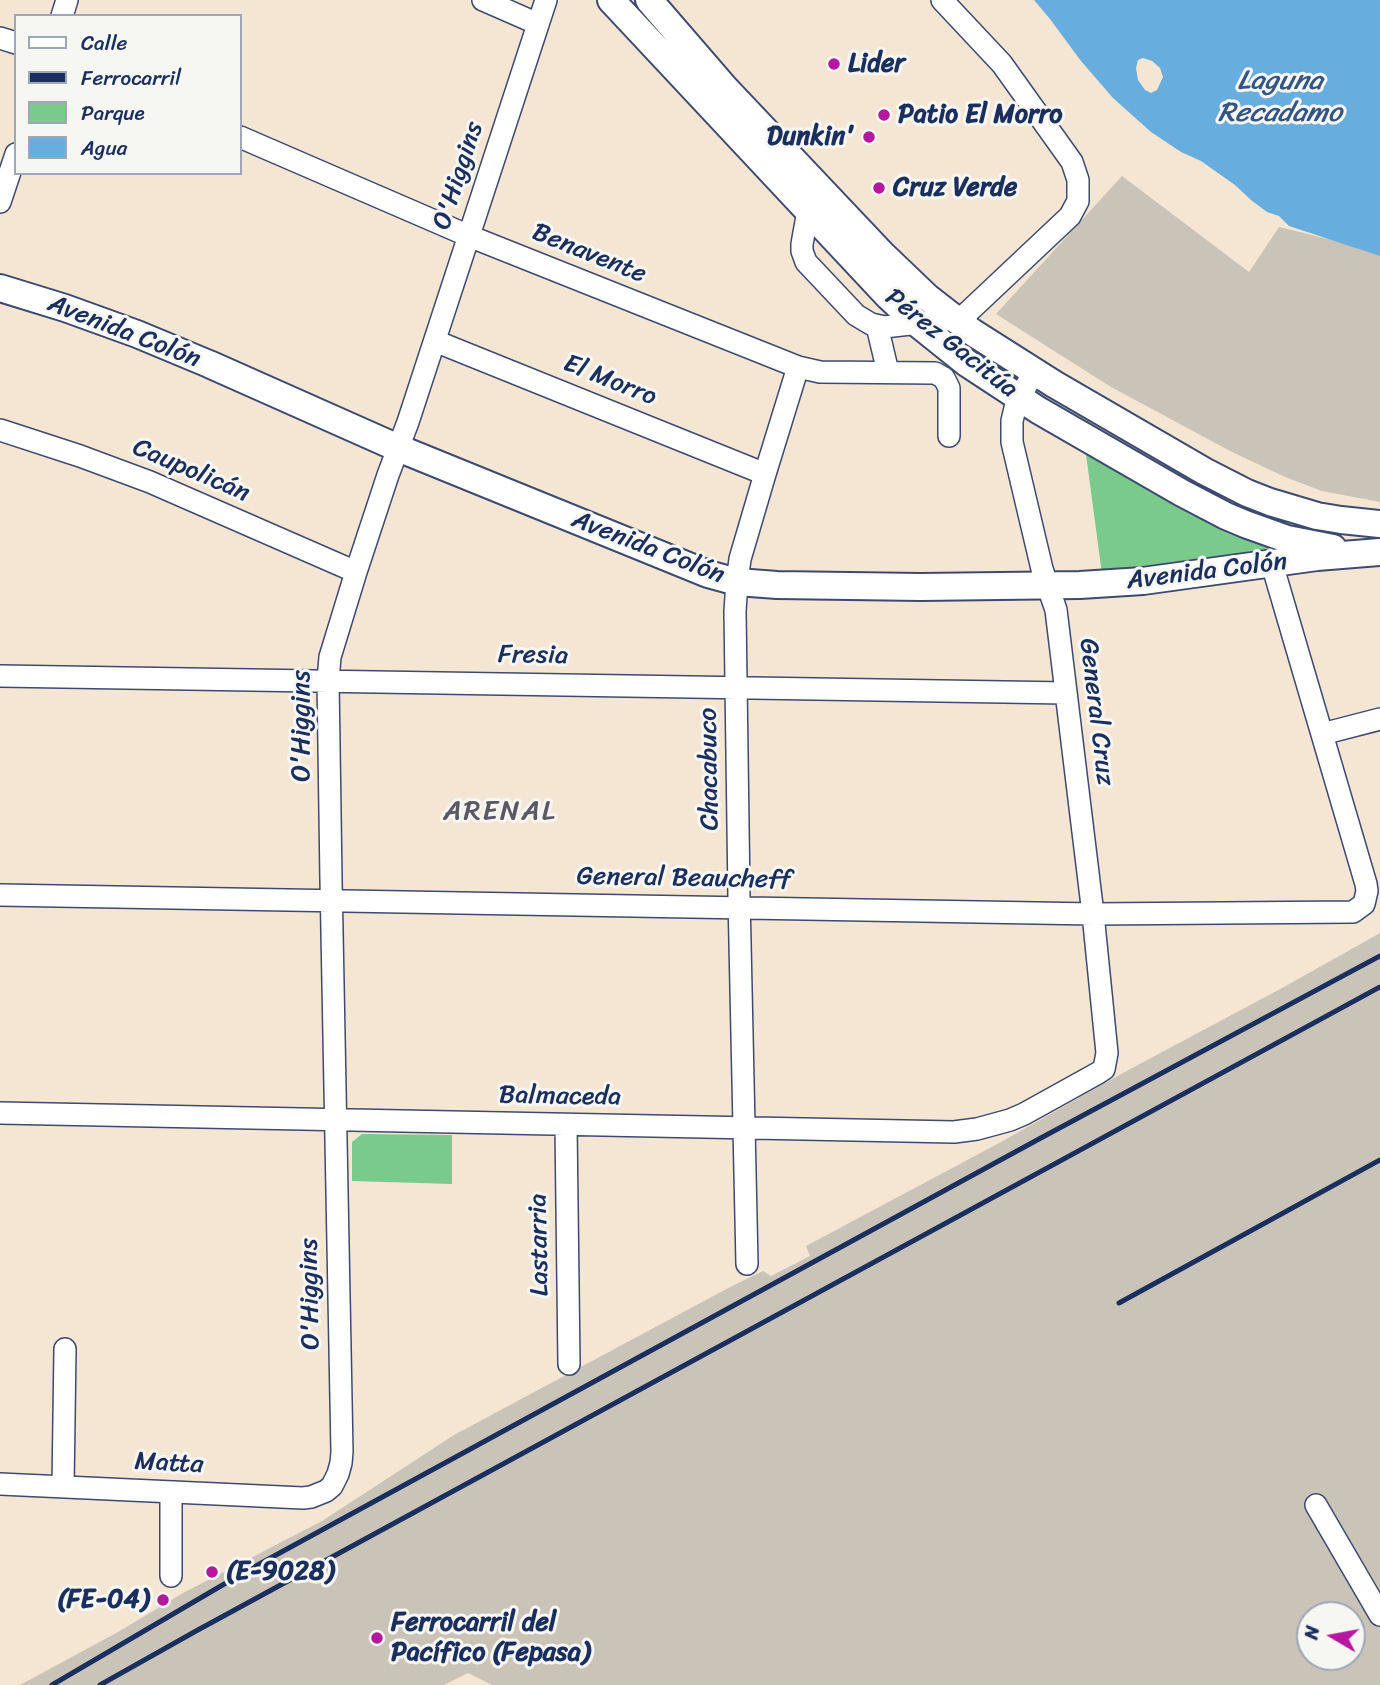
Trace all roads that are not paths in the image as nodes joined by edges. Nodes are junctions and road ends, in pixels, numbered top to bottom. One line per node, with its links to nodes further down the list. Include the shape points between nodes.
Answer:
1 (483, 0): 6 (street)
2 (546, 0): 6 (street, O'Higgins)
3 (611, 0): 10 (main road, Pérez Gacitúa)
4 (649, 0): 13 (main road, Pérez Gacitúa, via 725,89 882,254)
5 (942, 0): 13 (street, via 1002,64 1072,162 1079,180 1078,201 1070,216 966,314)
6 (538, 24): 11 (street, O'Higgins)
7 (242, 138): 11 (street, Benavente)
8 (14, 160): 9 (street)
9 (0, 202)
10 (808, 211): 14 (main road, Pérez Gacitúa); 15 (street, via 802,244 806,262 856,316)
11 (469, 236): 16 (street, O'Higgins); 17 (street, Benavente)
12 (0, 288): 23 (main road, Avenida Colón, via 161,344)
13 (955, 319): 14 (street); 19 (main road, Pérez Gacitúa)
14 (918, 324): 15 (street); 20 (main road, Pérez Gacitúa)
15 (877, 326): 18 (street)
16 (435, 341): 23 (street, O'Higgins); 24 (street, El Morro)
17 (798, 367): 18 (street, Benavente, via 820,372); 24 (street, Chacabuco)
18 (888, 372): 22 (street, Benavente, via 929,372 944,378 949,387)
19 (1034, 372): 20 (street, General Cruz); 25 (main road, Pérez Gacitúa, via 1247,493 1317,516)
20 (1018, 398): 26 (main road, Pérez Gacitúa, via 1245,524 1305,543); 30 (street, General Cruz, via 1012,421 1014,455)
21 (0, 430): 28 (street, Caupolicán, via 150,482)
22 (949, 436)
23 (398, 449): 28 (street, O'Higgins); 29 (main road, Avenida Colón)
24 (765, 474): 29 (street, Chacabuco)
25 (1380, 524)
26 (1380, 552): 27 (main road, Avenida Colón)
27 (1272, 564): 30 (main road, Avenida Colón, via 1143,581); 36 (street)
28 (356, 572): 32 (street, O'Higgins, via 330,657)
29 (737, 582): 30 (main road, Avenida Colón); 33 (street, Chacabuco)
30 (1048, 587): 34 (street, General Cruz, via 1056,610)
31 (0, 676): 32 (street, Fresia)
32 (328, 680): 33 (street, Fresia); 38 (street, O'Higgins)
33 (736, 687): 34 (street, Fresia); 39 (street, Chacabuco)
34 (1066, 692): 40 (street, General Cruz)
35 (1380, 719): 36 (street)
36 (1322, 734): 40 (street, General Beaucheff, via 1366,884 1359,909 1346,913)
37 (0, 895): 38 (street, General Beaucheff)
38 (331, 901): 39 (street, General Beaucheff); 43 (street, O'Higgins)
39 (739, 908): 40 (street, General Beaucheff); 45 (street, Chacabuco)
40 (1093, 914): 41 (street, General Cruz, via 1107,1053)
41 (1104, 1069): 45 (street, Balmaceda, via 1024,1114 967,1131)
42 (0, 1113): 43 (street, Balmaceda)
43 (335, 1121): 44 (street, Balmaceda); 50 (street, O'Higgins, via 342,1452)
44 (566, 1125): 45 (street, Balmaceda); 48 (street, Lastarria)
45 (744, 1129): 46 (street, Chacabuco)
46 (747, 1264)
47 (65, 1349): 51 (street)
48 (569, 1364)
49 (0, 1484): 51 (street, Matta)
50 (332, 1486): 52 (street, Matta, via 303,1498)
51 (63, 1487): 52 (street, Matta)
52 (171, 1492): 54 (street)
53 (1316, 1505): 55 (street)
54 (171, 1576)
55 (1380, 1615)

